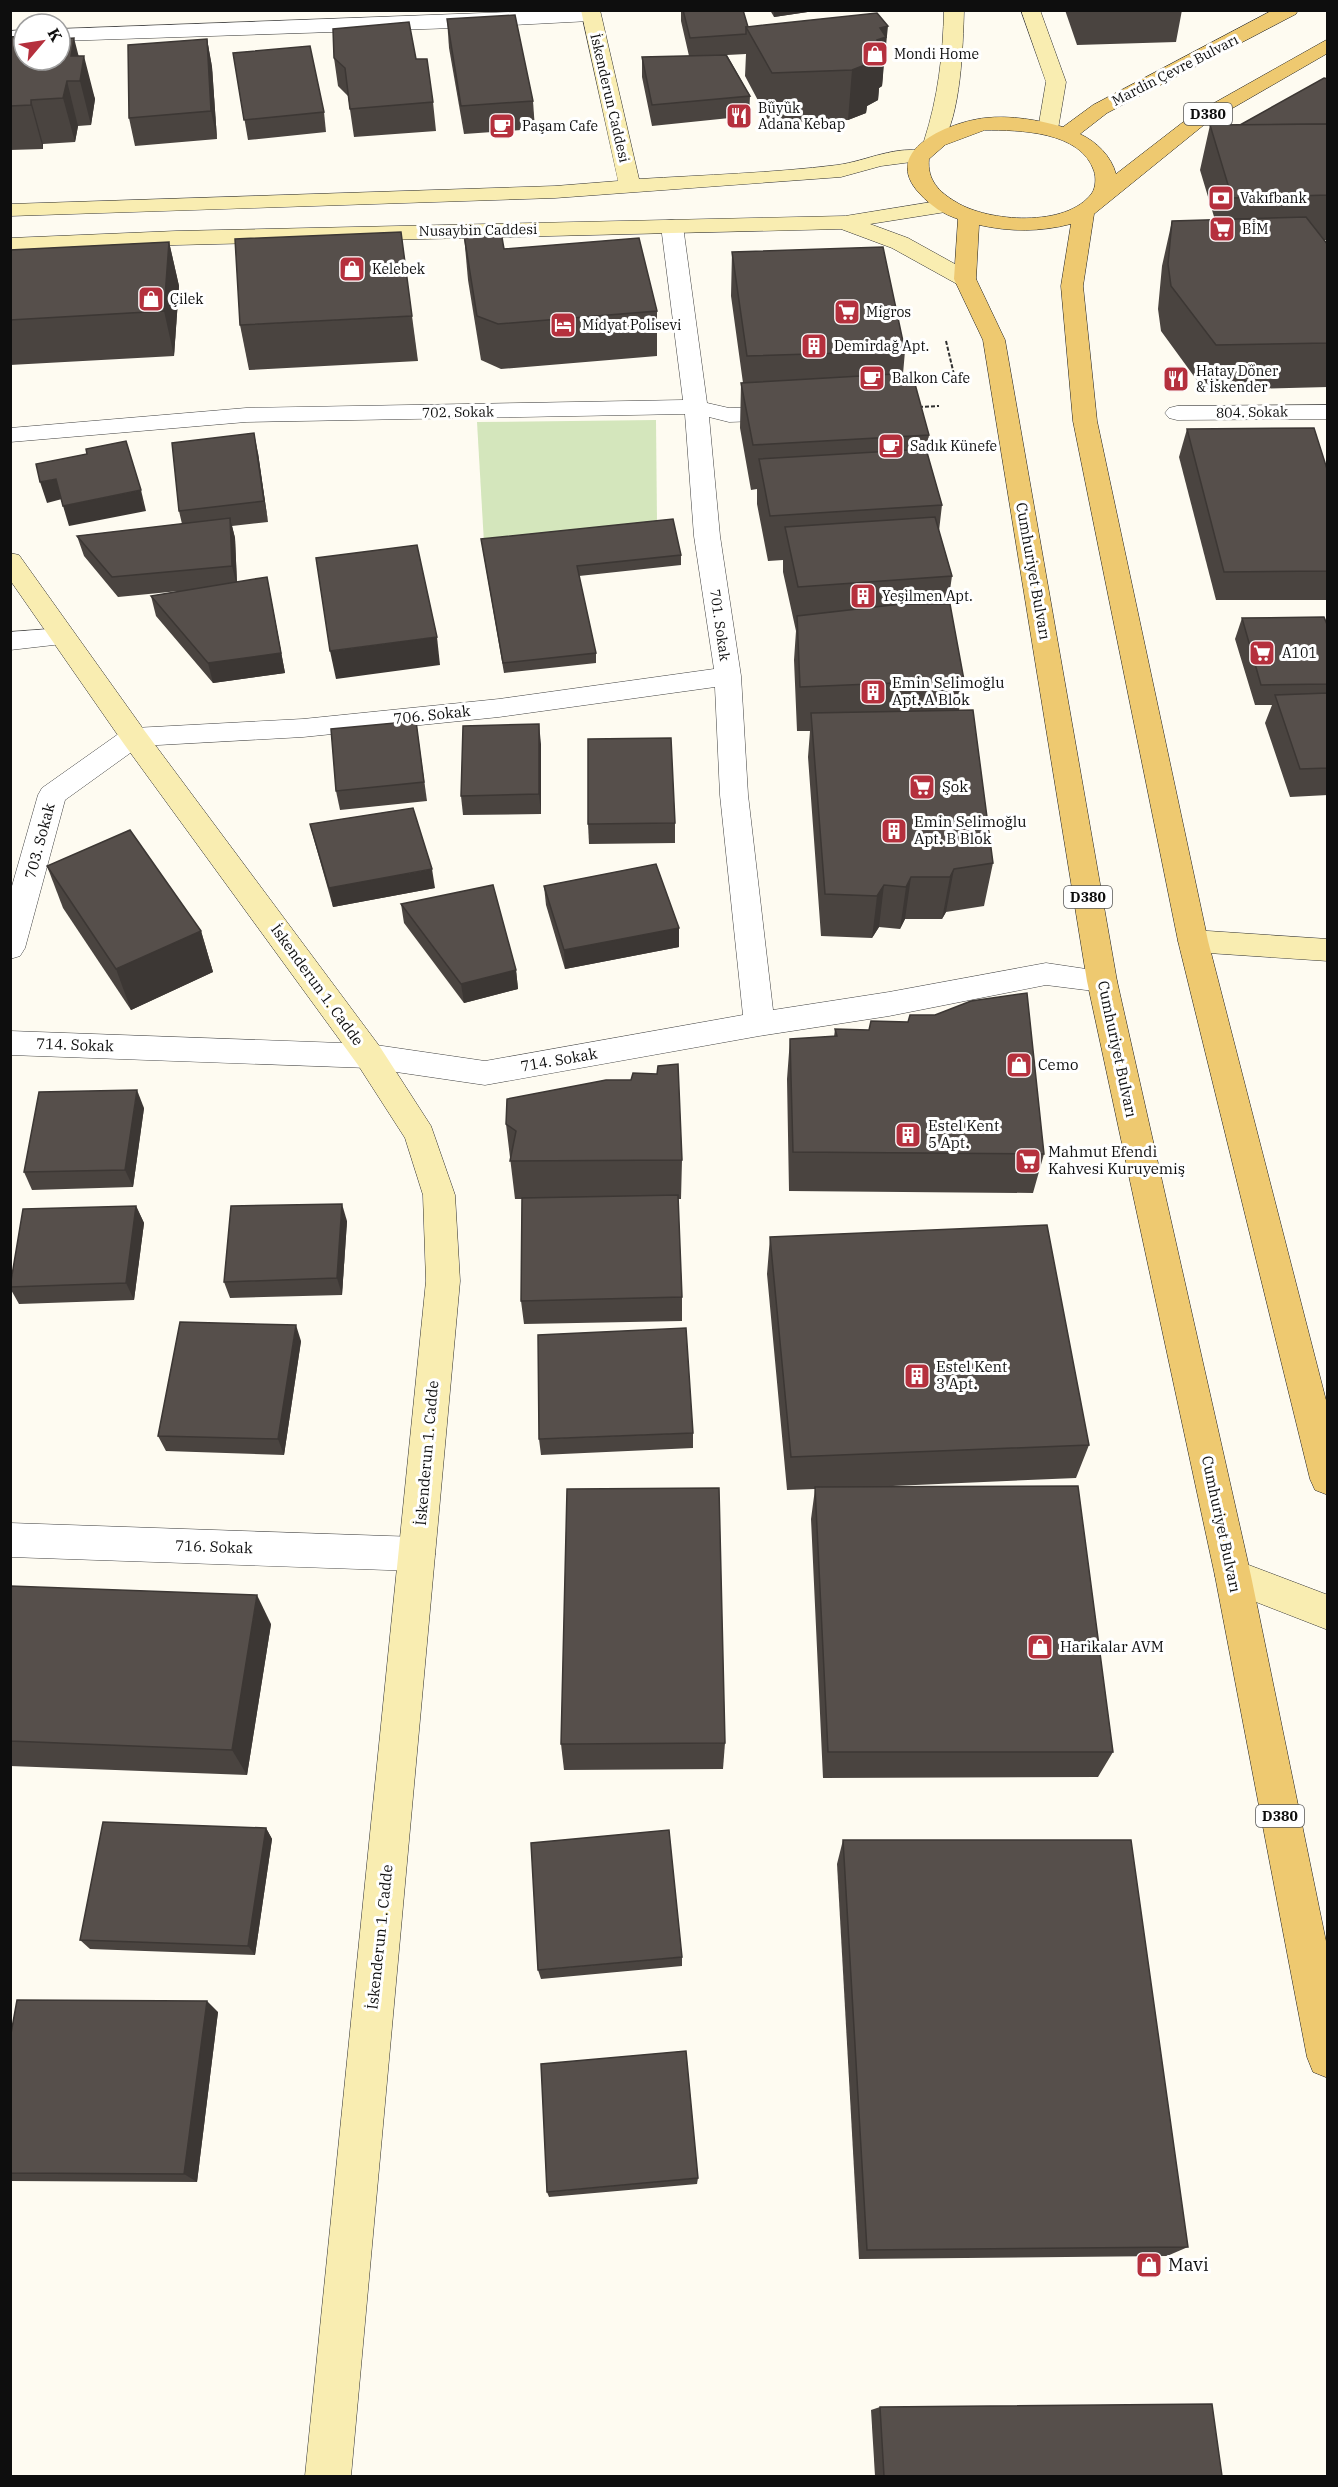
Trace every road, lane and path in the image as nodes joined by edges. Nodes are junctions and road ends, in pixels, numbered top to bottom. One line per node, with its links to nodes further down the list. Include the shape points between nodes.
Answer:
1 (954, 10): 8 (main road, via 951,81 945,110)
2 (1030, 10): 7 (main road, via 1056,82)
3 (1289, 10): 7 (main road, Mardin Çevre Bulvarı)
4 (590, 13): 5 (street, via 455,22); 9 (main road, İskenderun Caddesi)
5 (72, 35)
6 (1328, 45): 10 (main road, D380, via 1198,120)
7 (1056, 132): 8 (main road, via 1017,124 985,124 957,130); 10 (main road, via 1084,145 1106,171 1106,185)
8 (927, 148): 9 (main road, via 841,171); 12 (main road, via 917,173 926,190)
9 (630, 186): 11 (main road, via 555,192)
10 (1092, 205): 12 (main road, via 1059,220 1030,225 999,223); 29 (main road, via 1072,286 1084,421)
11 (10, 210)
12 (957, 211): 13 (main road, Nusaybin Caddesi); 16 (main road, Cumhuriyet Bulvarı / D380)
13 (844, 222): 14 (main road, Nusaybin Caddesi); 16 (main road, via 900,243)
14 (672, 226): 15 (main road, Nusaybin Caddesi); 18 (street, 701. Sokak)
15 (10, 245)
16 (965, 279): 32 (main road, Cumhuriyet Bulvarı / D380, via 994,340)
17 (939, 406): 19 (path)
18 (696, 407): 20 (street, 702. Sokak, via 729,415); 23 (street, 702. Sokak, via 246,415); 27 (street, 701. Sokak, via 707,536)
19 (917, 407)
20 (812, 411)
21 (1328, 412): 22 (street, 804. Sokak)
22 (1177, 413)
23 (10, 435)
24 (10, 561): 25 (main road, İskenderun 1. Cadde)
25 (62, 637): 26 (street); 28 (main road, İskenderun 1. Cadde)
26 (10, 641)
27 (728, 676): 28 (street, 706. Sokak, via 488,710 303,728); 33 (street, 701. Sokak, via 734,795)
28 (134, 737): 30 (street, 703. Sokak, via 52,795); 35 (main road, İskenderun 1. Cadde)
29 (1193, 941): 31 (main road); 36 (main road)
30 (10, 948)
31 (1328, 950)
32 (1102, 981): 33 (street, 714. Sokak, via 1046,974); 39 (main road, Cumhuriyet Bulvarı / D380)
33 (759, 1024): 35 (street, 714. Sokak, via 485,1074)
34 (10, 1043): 35 (street, 714. Sokak)
35 (369, 1056): 38 (main road, İskenderun 1. Cadde, via 420,1135 439,1195 442,1281)
36 (1328, 1479)
37 (10, 1540): 38 (street, 716. Sokak)
38 (417, 1554): 42 (main road, İskenderun 1. Cadde)
39 (1233, 1576): 40 (main road); 41 (main road, Cumhuriyet Bulvarı / D380)
40 (1328, 1613)
41 (1328, 2057)
42 (328, 2476)

